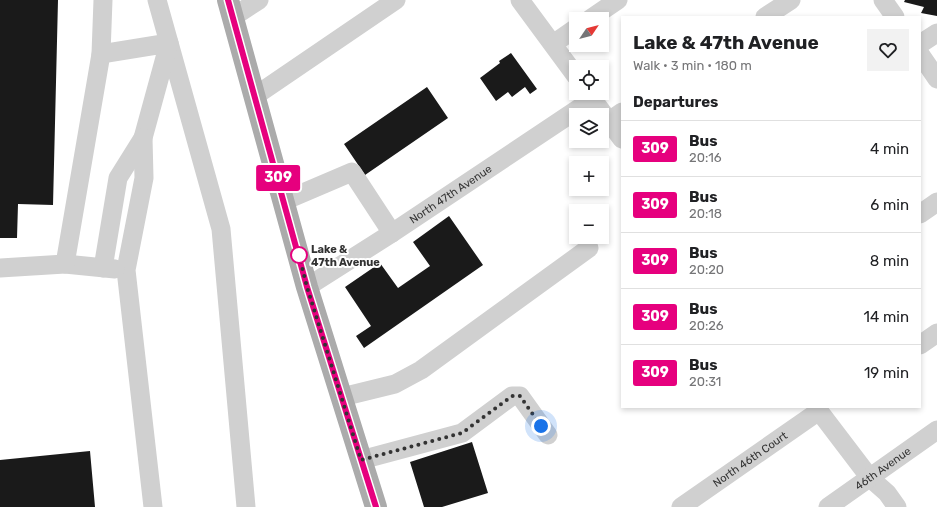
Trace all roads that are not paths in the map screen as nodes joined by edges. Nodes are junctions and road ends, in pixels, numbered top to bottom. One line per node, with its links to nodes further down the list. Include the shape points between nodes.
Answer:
1 (103, 0): 18 (street)
2 (157, 0): 15 (street)
3 (259, 0): 9 (street)
4 (396, 0): 22 (street)
5 (520, 0): 17 (street)
6 (618, 0): 10 (street)
7 (791, 0): 11 (street)
8 (883, 0): 12 (street)
9 (231, 9): 22 (main road)
10 (600, 12)
11 (767, 16)
12 (894, 16)
13 (569, 33): 17 (street)
14 (937, 33): 16 (street)
15 (169, 43): 18 (street); 27 (street); 46 (street, via 221,229)
16 (921, 43)
17 (553, 44): 20 (street)
18 (101, 54): 33 (street)
19 (921, 55): 21 (street)
20 (569, 66)
21 (937, 79)
22 (255, 96): 28 (main road)
23 (585, 100): 31 (street, North 47th Avenue)
24 (596, 100): 25 (street)
25 (615, 116): 26 (street)
26 (621, 136)
27 (143, 138): 35 (street, via 118,178); 36 (street, via 144,178)
28 (284, 201): 31 (street, via 352,172); 37 (main road)
29 (937, 202): 30 (street)
30 (921, 213)
31 (392, 233): 37 (street, North 47th Avenue)
32 (589, 248): 40 (street, via 421,370 396,384)
33 (65, 264): 34 (street); 35 (street)
34 (0, 268)
35 (103, 268): 36 (street)
36 (126, 270): 45 (street)
37 (307, 287): 40 (main road)
38 (937, 333): 39 (street)
39 (921, 344)
40 (342, 397): 43 (main road)
41 (937, 430): 44 (street, 46th Avenue)
42 (548, 435): 43 (street, via 520,396 512,396 462,433)
43 (361, 460): 47 (main road)
44 (870, 478): 48 (street, North 46th Court, via 820,411); 49 (street, 46th Avenue); 50 (street, via 887,493)
45 (153, 507)
46 (246, 507)
47 (376, 507)
48 (681, 507)
49 (828, 507)
50 (897, 507)

